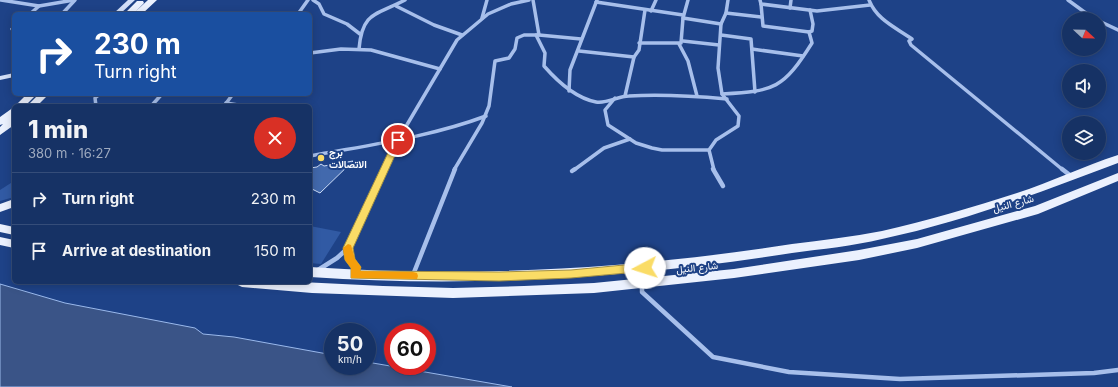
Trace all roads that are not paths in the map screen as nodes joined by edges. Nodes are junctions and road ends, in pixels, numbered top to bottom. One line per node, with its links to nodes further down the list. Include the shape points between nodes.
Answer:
1 (2, 0): 23 (street)
2 (74, 0): 20 (street); 30 (street)
3 (132, 0): 31 (street)
4 (143, 0): 32 (main road)
5 (153, 0): 33 (main road)
6 (300, 0): 18 (street)
7 (313, 0): 44 (street, via 319,4 324,14 347,24)
8 (405, 0): 24 (street)
9 (487, 0): 39 (street)
10 (528, 0): 39 (street, via 504,6)
11 (533, 0): 46 (street)
12 (656, 0): 28 (street)
13 (688, 0): 37 (street)
14 (728, 0): 36 (street)
15 (791, 0): 25 (street)
16 (869, 0): 22 (street)
17 (1068, 0): 35 (street)
18 (307, 1): 34 (street)
19 (597, 1): 26 (street); 48 (street)
20 (54, 2): 23 (street)
21 (761, 2): 25 (street); 38 (street)
22 (870, 5): 27 (street); 88 (street, via 877,16 912,39 909,41 911,45 953,81 975,96)
23 (39, 6): 29 (street)
24 (396, 6): 44 (street, via 370,15); 45 (street, via 434,25)
25 (790, 8): 27 (street)
26 (644, 10): 28 (street); 49 (street)
27 (810, 10): 43 (street, via 813,24 812,31)
28 (651, 11): 37 (street)
29 (32, 12)
30 (64, 12)
31 (118, 12)
32 (130, 12)
33 (142, 12)
34 (299, 12)
35 (1084, 12)
36 (726, 14): 38 (street); 40 (street)
37 (683, 17): 40 (street); 50 (street)
38 (761, 17): 43 (street, via 764,27)
39 (482, 18): 45 (street)
40 (721, 24): 47 (street)
41 (1106, 24): 42 (street)
42 (1118, 30)
43 (809, 32): 56 (street, via 812,43)
44 (360, 34): 53 (street)
45 (462, 35): 58 (street)
46 (537, 35): 48 (street); 61 (street, via 545,53 544,66); 77 (street, via 517,38 515,49 509,58 495,62 492,73 492,98)
47 (721, 35): 51 (street); 52 (street, via 751,39)
48 (581, 39): 54 (street)
49 (639, 43): 50 (street); 57 (street, via 639,50)
50 (681, 43): 51 (street); 69 (street)
51 (719, 45): 63 (street, via 718,62)
52 (752, 49): 56 (street); 62 (street)
53 (359, 50): 55 (street); 58 (street, via 382,52)
54 (579, 51): 57 (street); 61 (street, via 570,70)
55 (312, 53)
56 (803, 56): 62 (street, via 796,69 784,82)
57 (634, 57): 68 (street)
58 (440, 69): 83 (street)
59 (12, 75): 60 (street)
60 (0, 78)
61 (569, 91): 70 (street, via 597,102)
62 (755, 92): 63 (street)
63 (722, 94): 71 (street)
64 (31, 96): 72 (main road)
65 (43, 96): 73 (main road)
66 (160, 96): 74 (street)
67 (231, 96): 75 (street)
68 (626, 96): 69 (street); 70 (street)
69 (697, 96): 71 (street)
70 (615, 98): 82 (street, via 605,110 608,125)
71 (727, 99): 84 (street, via 739,116 738,126 716,140)
72 (21, 104)
73 (33, 104)
74 (153, 104)
75 (225, 104)
76 (12, 112): 78 (main road)
77 (486, 116): 83 (street, via 462,125); 107 (street, via 449,180)
78 (0, 122)
79 (12, 122): 81 (main road)
80 (12, 128): 81 (main road)
81 (0, 133)
82 (630, 138): 84 (street, via 636,143 662,150); 87 (street, via 604,148)
83 (398, 140): 85 (street); 101 (street)
84 (708, 150): 90 (street, via 714,172)
85 (312, 156)
86 (1118, 159): 88 (main road, شارع النيل)
87 (572, 171)
88 (1072, 177): 91 (main road, شارع النيل)
89 (1118, 177): 95 (main road, شارع النيل)
90 (723, 186)
91 (1020, 196): 92 (main road, شارع النيل); 95 (main road)
92 (1001, 202): 96 (main road, via 1010,207); 102 (main road, شارع النيل, via 882,234)
93 (12, 204): 94 (main road)
94 (0, 208)
95 (1035, 210): 96 (main road, شارع النيل)
96 (1014, 216): 106 (main road, شارع النيل, via 893,249)
97 (0, 228): 98 (main road)
98 (12, 230)
99 (0, 241): 100 (main road)
100 (12, 244)
101 (348, 248): 104 (street, via 337,258); 105 (street, via 350,260 356,267)
102 (734, 258): 103 (main road, شارع النيل); 106 (main road, via 731,264)
103 (703, 262): 107 (main road, شارع النيل, via 571,274); 108 (main road, via 708,268)
104 (312, 272): 105 (main road, شارع النيل)
105 (354, 275): 107 (main road, شارع النيل)
106 (736, 275): 108 (main road, شارع النيل)
107 (413, 276)
108 (706, 278): 110 (main road, شارع النيل)
109 (266, 284): 110 (main road, شارع النيل, via 403,292 512,291)
110 (642, 285): 111 (street, via 642,292 713,357 789,372 900,380)
111 (1118, 370)

